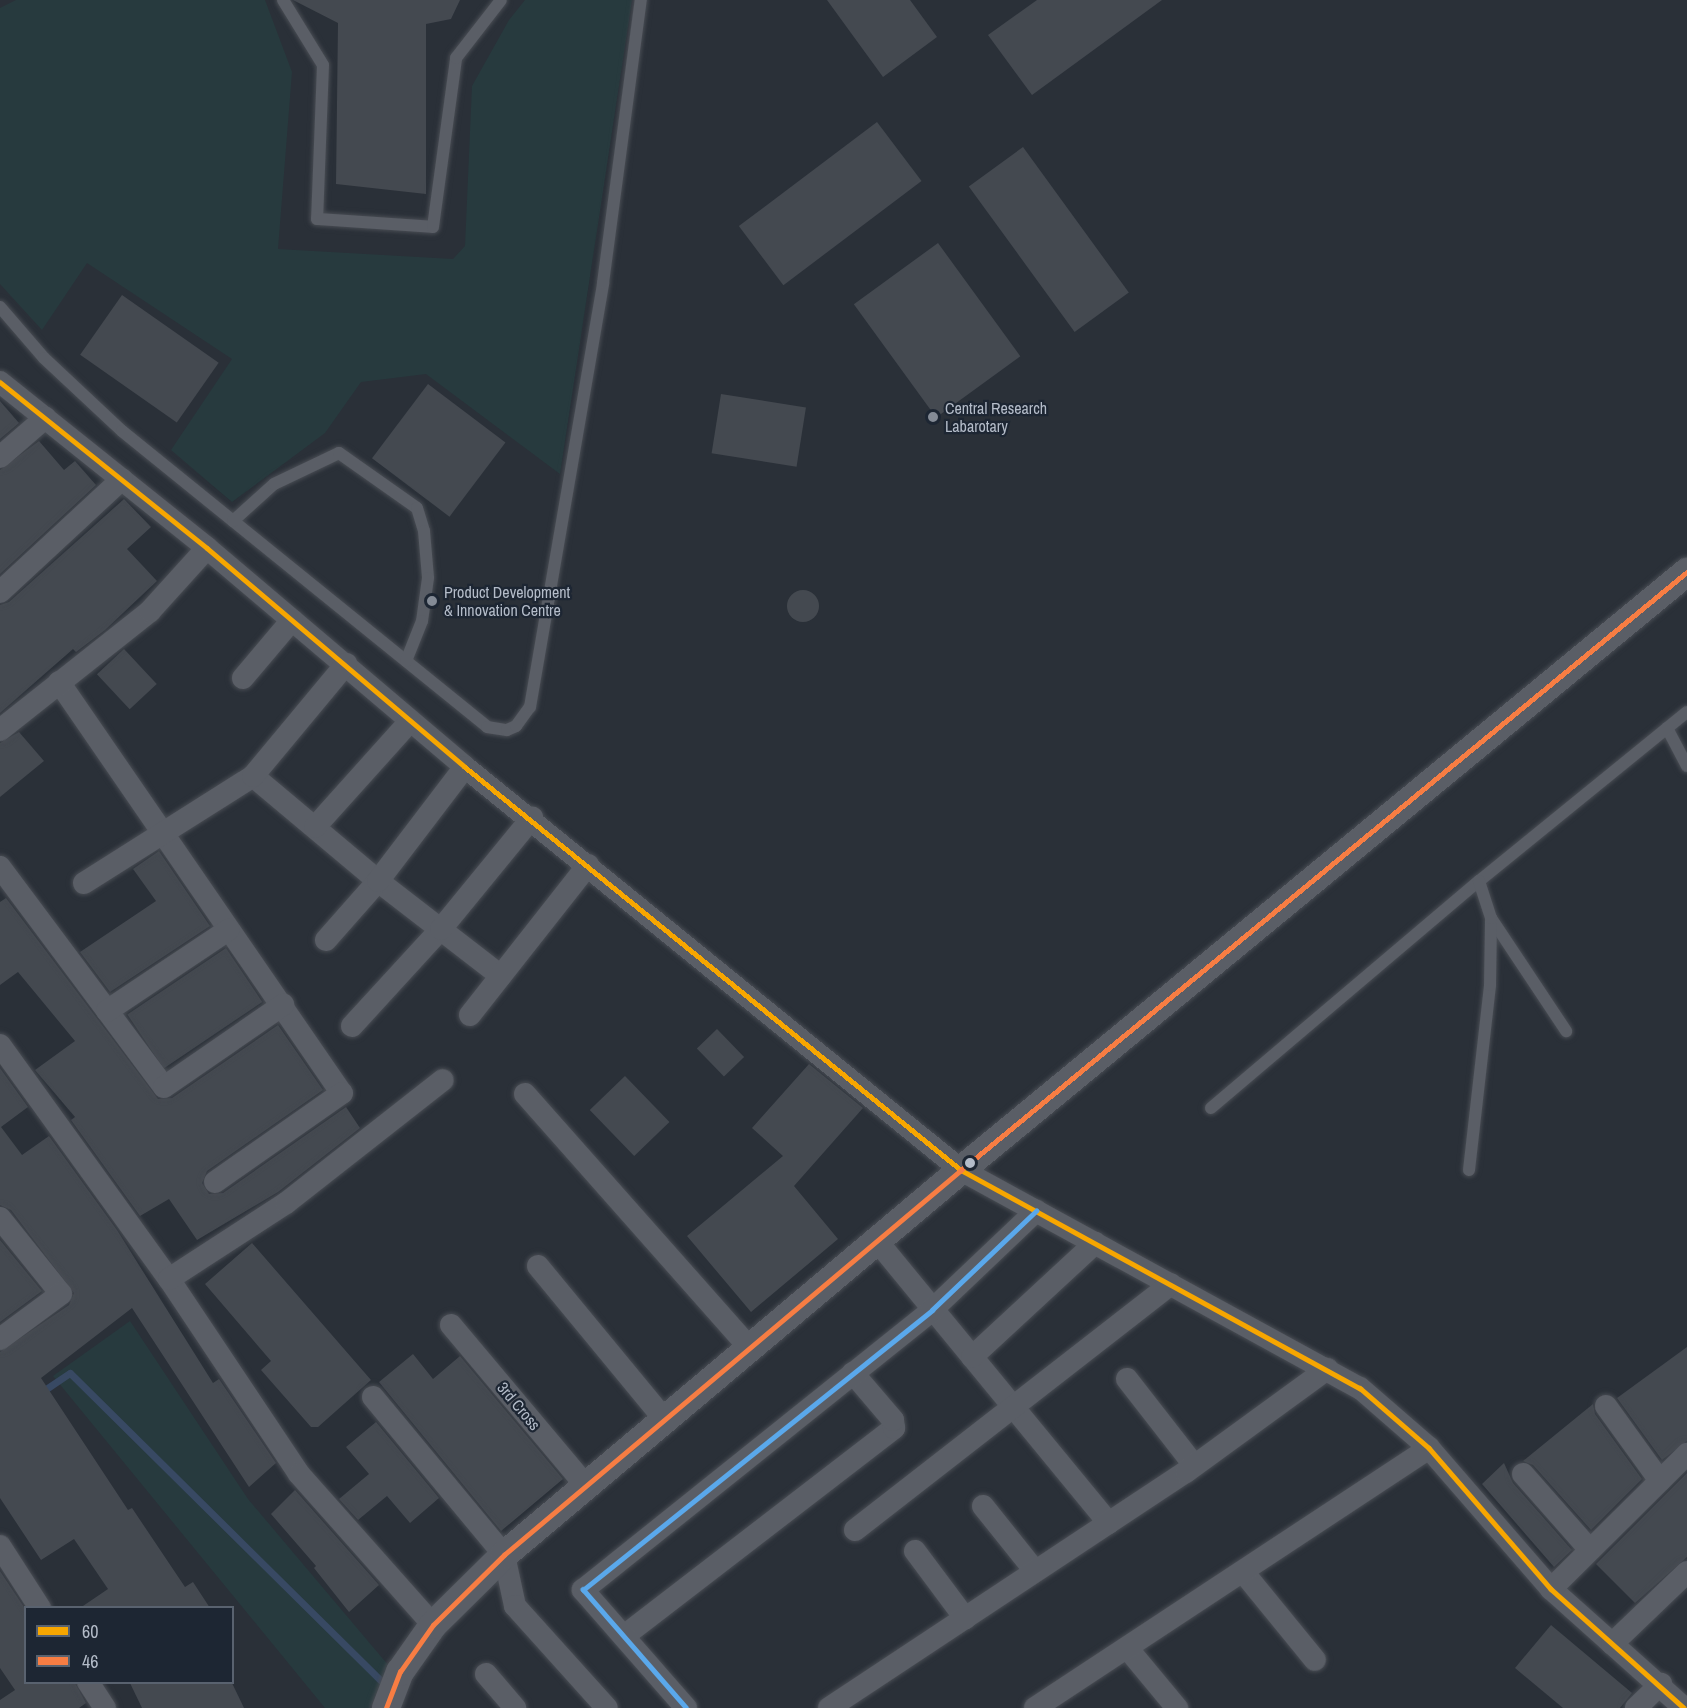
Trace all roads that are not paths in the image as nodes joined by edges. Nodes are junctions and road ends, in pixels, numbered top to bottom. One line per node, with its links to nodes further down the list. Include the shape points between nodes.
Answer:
1 (283, 0): 2 (lane, via 323,66 317,219 433,227 456,58)
2 (501, 0)
3 (640, 0): 14 (lane, via 603,283 530,707 516,726 507,730 487,727)
4 (0, 307): 9 (lane, via 44,358 122,432)
5 (0, 382): 6 (street)
6 (45, 418): 7 (street); 8 (street)
7 (0, 457)
8 (122, 479): 10 (street); 12 (street)
9 (232, 521): 14 (lane); 14 (lane, via 274,484 339,453 417,508 424,531 428,578 422,621)
10 (207, 548): 13 (street); 17 (street, via 150,611)
11 (1687, 572): 47 (street)
12 (0, 592)
13 (292, 620): 15 (street); 16 (street)
14 (406, 661)
15 (346, 664): 19 (street); 24 (street)
16 (243, 678)
17 (59, 682): 21 (street); 27 (street)
18 (1687, 712): 20 (lane)
19 (410, 721): 23 (street); 26 (street)
20 (1667, 728): 22 (lane); 31 (lane)
21 (0, 730)
22 (1687, 766)
23 (465, 767): 25 (street); 30 (street)
24 (253, 776): 26 (street); 27 (street)
25 (532, 818): 28 (street); 34 (street)
26 (315, 827): 30 (street)
27 (162, 831): 32 (street); 35 (street)
28 (588, 866): 37 (street); 47 (street)
29 (0, 867): 39 (street)
30 (378, 881): 34 (street); 36 (street)
31 (1479, 881): 33 (lane); 46 (lane)
32 (84, 882)
33 (1491, 918): 42 (lane); 48 (lane, via 1490,984)
34 (441, 929): 37 (street); 41 (street)
35 (228, 930): 38 (street); 39 (street)
36 (326, 940)
37 (501, 976): 40 (street)
38 (283, 1005): 39 (street, via 164,1088); 49 (street, via 342,1093)
39 (106, 1011)
40 (470, 1015)
41 (352, 1026)
42 (1566, 1031)
43 (0, 1045): 55 (street)
44 (443, 1080): 55 (street, via 286,1203)
45 (525, 1094): 60 (street)
46 (1212, 1108)
47 (961, 1170): 50 (street); 52 (street)
48 (1470, 1170)
49 (215, 1182)
50 (1036, 1210): 53 (street); 57 (street)
51 (0, 1218): 59 (street, via 61,1294)
52 (877, 1241): 57 (street); 60 (street)
53 (1095, 1243): 56 (street); 61 (street)
54 (538, 1266): 68 (street)
55 (169, 1279): 88 (street, via 299,1474)
56 (1171, 1284): 62 (street); 66 (street)
57 (932, 1310): 61 (street); 63 (street)
58 (451, 1324): 74 (street, 3rd Cross)
59 (0, 1339)
60 (750, 1348): 68 (street)
61 (972, 1357): 66 (street)
62 (1326, 1369): 69 (street, via 1360,1388); 71 (street)
63 (853, 1373): 89 (street, via 583,1590); 89 (street, via 893,1420 894,1428)
64 (1127, 1379): 71 (street)
65 (373, 1397): 81 (street)
66 (1014, 1406): 76 (street); 77 (street)
67 (1606, 1406): 73 (street)
68 (664, 1419): 74 (street)
69 (1429, 1448): 84 (street); 85 (street)
70 (1687, 1454): 73 (street)
71 (1194, 1465): 76 (street)
72 (1523, 1474): 80 (street)
73 (1660, 1481): 80 (street)
74 (587, 1487): 81 (street)
75 (983, 1506): 82 (street)
76 (1108, 1522): 82 (street)
77 (855, 1530)
78 (0, 1546): 86 (street)
79 (915, 1551): 87 (street)
80 (1590, 1551): 85 (street)
81 (504, 1555): 88 (street); 99 (street, via 515,1606)
82 (1035, 1570): 87 (street)
83 (1687, 1572): 90 (street)
84 (1244, 1573): 91 (street); 92 (street)
85 (1551, 1589): 90 (street)
86 (39, 1606)
87 (965, 1618): 101 (street)
88 (433, 1625): 97 (street, via 400,1672)
89 (624, 1636): 100 (street)
90 (1612, 1644): 95 (street)
91 (1128, 1649): 102 (street); 103 (street)
92 (1315, 1660)
93 (486, 1674): 98 (street)
94 (89, 1684): 96 (street)
95 (1661, 1684): 104 (street); 105 (street)
96 (105, 1708)
97 (386, 1708)
98 (515, 1708)
99 (607, 1708)
100 (686, 1708)
101 (829, 1708)
102 (1035, 1708)
103 (1177, 1708)
104 (1636, 1708)
105 (1684, 1708)

